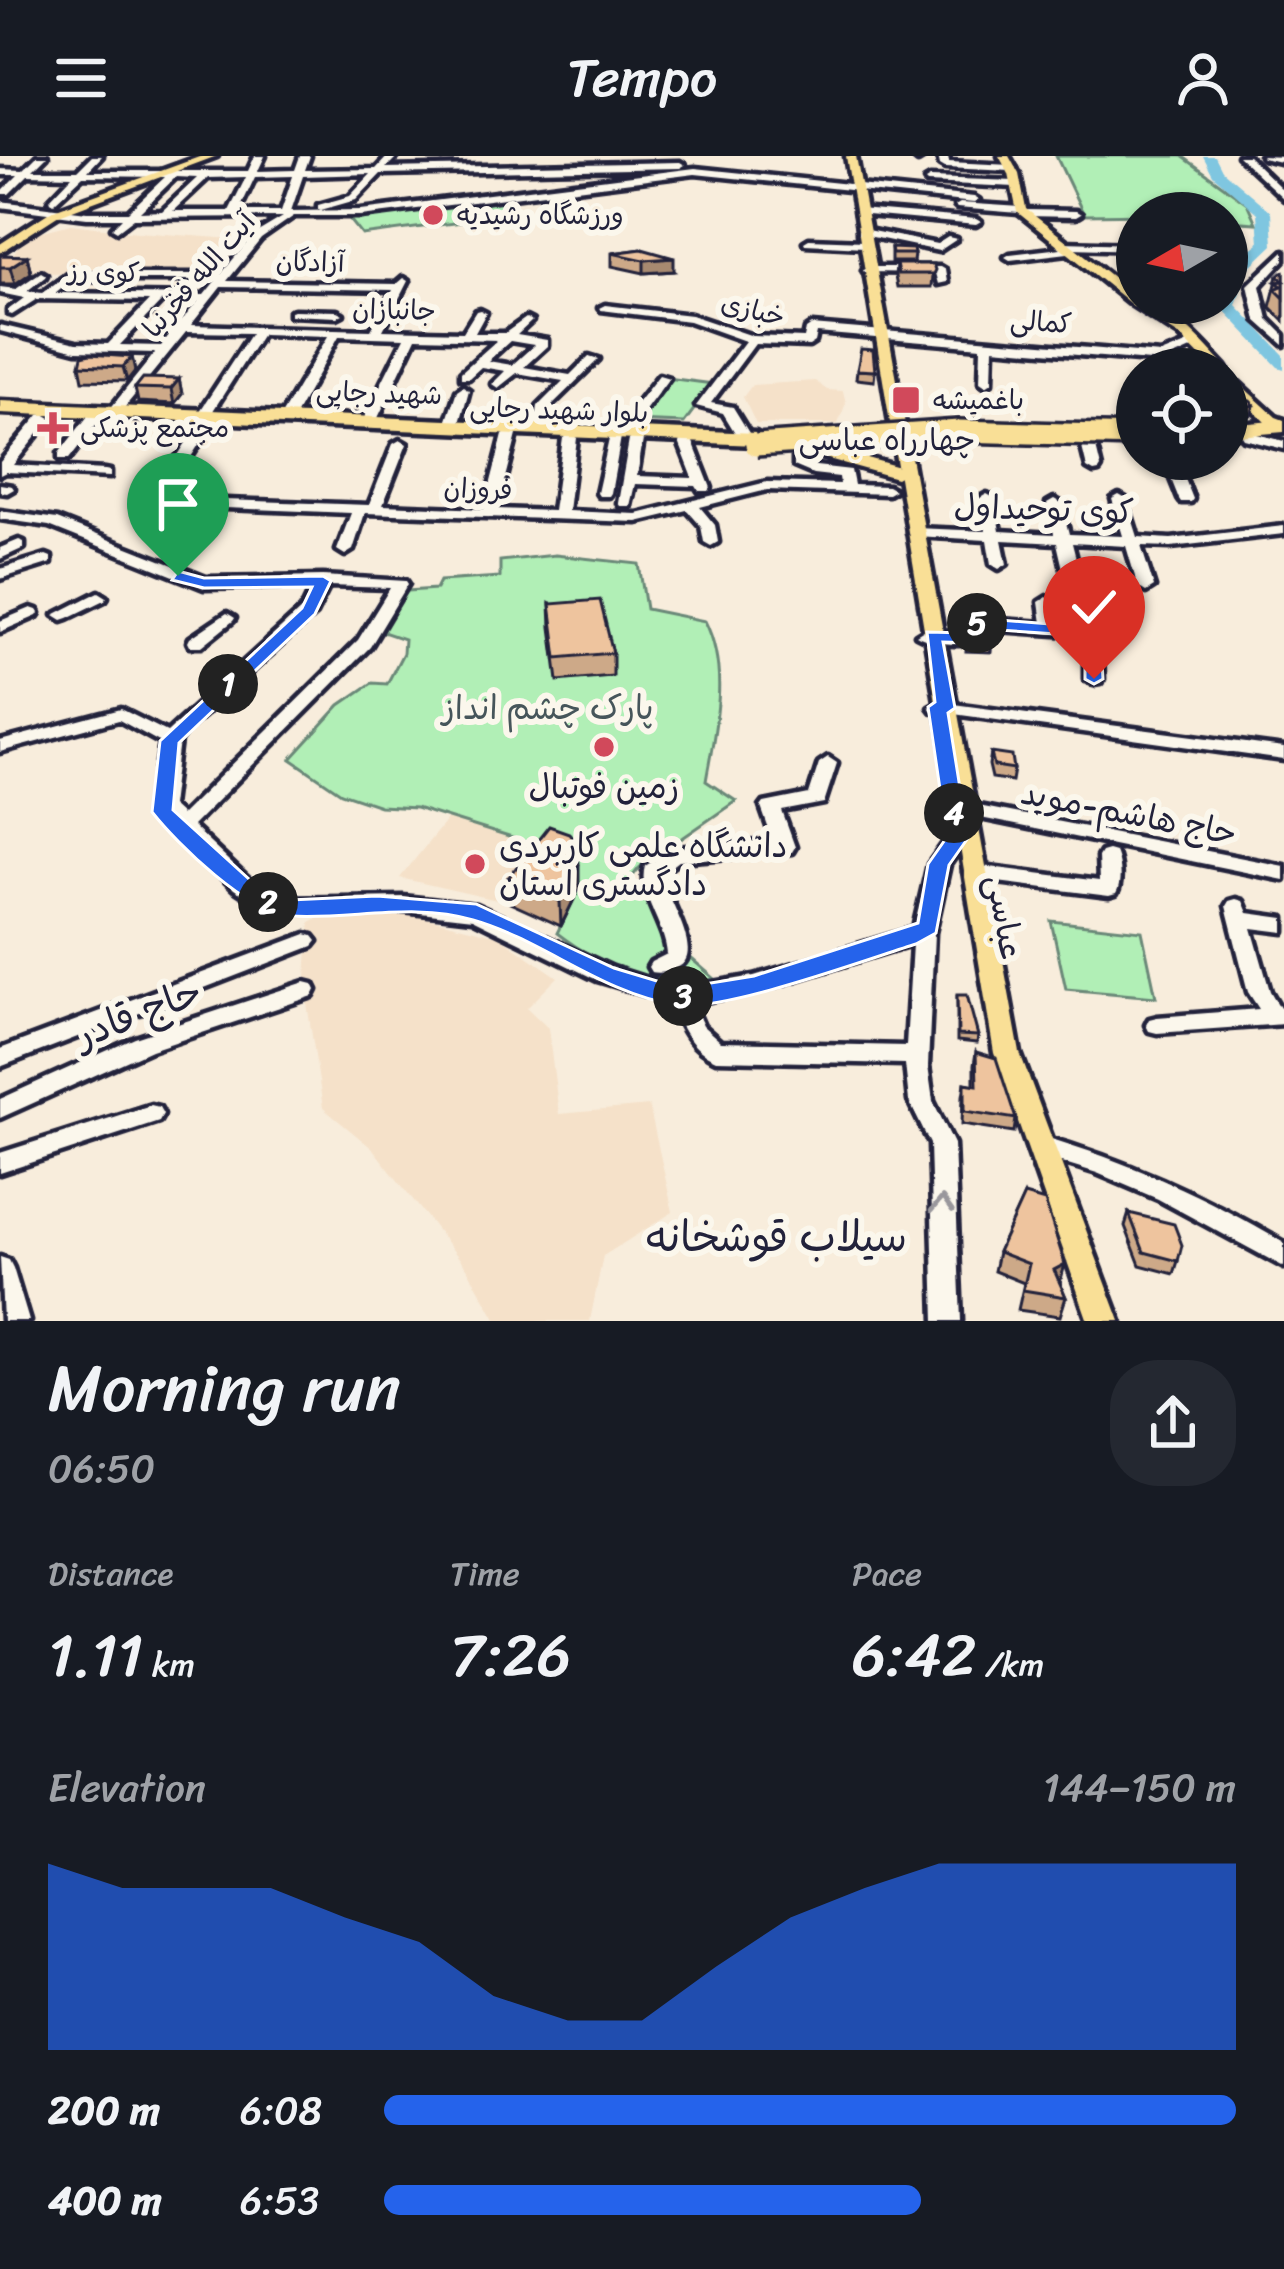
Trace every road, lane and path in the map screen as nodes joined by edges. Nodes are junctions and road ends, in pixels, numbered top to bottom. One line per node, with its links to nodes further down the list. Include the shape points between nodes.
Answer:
1 (42, 156): 30 (street)
2 (97, 156): 31 (street)
3 (167, 156): 33 (street)
4 (212, 156): 33 (main road)
5 (260, 156): 34 (street)
6 (305, 156): 32 (street)
7 (353, 156): 26 (street)
8 (393, 156): 27 (street, آیت الله فخرنیا)
9 (421, 156): 25 (street)
10 (728, 156): 35 (street)
11 (786, 156): 37 (street)
12 (855, 156): 46 (main road, عباسى)
13 (1243, 156): 43 (street)
14 (1266, 156): 19 (street)
15 (22, 157): 29 (street)
16 (627, 160): 17 (street); 21 (street)
17 (681, 160): 28 (street)
18 (944, 160): 24 (street)
19 (1284, 160)
20 (513, 161): 22 (street); 23 (street); 41 (street)
21 (594, 161): 23 (street)
22 (468, 162): 25 (street); 47 (street)
23 (564, 162): 39 (street)
24 (1007, 162): 40 (main road)
25 (422, 170): 27 (street); 45 (street)
26 (352, 171): 27 (street); 32 (street); 42 (street, via 343,188)
27 (381, 171): 42 (street, آیت الله فخرنیا)
28 (695, 171): 35 (street); 47 (street)
29 (3, 172): 30 (street)
30 (25, 172): 31 (street); 44 (street)
31 (81, 172): 33 (street); 49 (street)
32 (299, 172): 34 (street); 52 (street)
33 (164, 173): 36 (street); 49 (main road); 57 (street)
34 (252, 173): 36 (street); 55 (street)
35 (727, 174): 37 (street)
36 (206, 175): 54 (street)
37 (787, 180): 46 (street)
38 (930, 181): 40 (street)
39 (557, 182)
40 (1016, 184): 51 (main road)
41 (512, 189)
42 (362, 192): 50 (street, آیت الله فخرنیا)
43 (1284, 196)
44 (3, 198): 49 (street)
45 (424, 199)
46 (861, 199): 48 (street); 48 (street); 53 (street); 61 (main road, عباسى)
47 (466, 200): 50 (street)
48 (978, 204): 51 (street); 58 (street)
49 (55, 206): 57 (street); 65 (main road)
50 (302, 212): 52 (street); 72 (street, آیت الله فخرنیا, via 257,237)
51 (1023, 212): 56 (street); 63 (main road)
52 (285, 213): 55 (street)
53 (928, 213): 58 (street); 62 (street, via 919,233)
54 (165, 214): 55 (street); 57 (street)
55 (233, 214)
56 (1076, 214)
57 (131, 215): 60 (street)
58 (976, 222): 62 (street)
59 (811, 225): 61 (street, via 807,247)
60 (117, 228)
61 (866, 237): 62 (street, via 939,248); 68 (main road, عباسى)
62 (960, 238)
63 (1065, 247): 64 (street); 67 (street); 74 (main road)
64 (1116, 247)
65 (0, 249)
66 (1284, 254): 69 (street)
67 (1010, 256)
68 (874, 270): 73 (street, via 917,264 940,271); 94 (main road, عباسى)
69 (1265, 271): 71 (street); 98 (street, via 1254,285 1256,308)
70 (41, 275): 77 (street)
71 (1284, 275)
72 (222, 281): 78 (street, آزادگان, via 109,278 102,285 68,277); 80 (street, آیت الله فخرنیا); 92 (street, آزادگان, via 401,281)
73 (942, 282)
74 (1116, 283)
75 (187, 286): 79 (street)
76 (0, 290): 77 (street, کوی رز)
77 (18, 293): 78 (street, کوی رز)
78 (40, 295): 79 (street, کوی رز); 82 (street)
79 (153, 298): 80 (street, کوی رز); 101 (street)
80 (207, 298): 89 (street, آیت الله فخرنیا)
81 (605, 308): 97 (street, خبازی, via 691,318)
82 (12, 312)
83 (295, 313): 85 (street)
84 (480, 313): 95 (street)
85 (337, 314)
86 (526, 321): 96 (street)
87 (1170, 324): 100 (main road)
88 (3, 328): 101 (street)
89 (182, 328): 90 (street, جانبازان); 103 (street, آیت الله فخرنیا)
90 (260, 331): 91 (street, جانبازان); 117 (street)
91 (334, 333): 92 (street, جانبازان); 114 (street)
92 (375, 334): 93 (street, جانبازان)
93 (412, 334): 95 (street, جانبازان); 118 (street)
94 (885, 335): 97 (street, خبازی, via 812,329 809,342); 99 (street, کمالی); 122 (main road, عباسى, via 906,415)
95 (467, 336): 96 (street, جانبازان)
96 (507, 337): 105 (street); 106 (street, via 543,343)
97 (752, 340): 133 (street, via 702,406 728,410)
98 (1284, 341)
99 (986, 343): 100 (street, کمالی, via 1162,358); 109 (street)
100 (1196, 344): 102 (main road)
101 (111, 348): 103 (street)
102 (1200, 348)
103 (164, 350): 112 (street, آیت الله فخرنیا)
104 (593, 359): 108 (street)
105 (478, 363): 106 (street); 119 (street)
106 (514, 368): 108 (street); 110 (street)
107 (663, 378): 131 (street)
108 (573, 379): 120 (street, via 544,406)
109 (986, 382)
110 (498, 384)
111 (0, 407): 112 (highway, شهید رجایی)
112 (115, 410): 117 (highway, شهید رجایی)
113 (0, 416): 115 (highway, بلوار شهید رجایی)
114 (287, 417): 117 (highway, شهید رجایی); 118 (highway, شهید رجایی)
115 (44, 418): 116 (highway, بلوار شهید رجایی); 141 (street)
116 (93, 419): 117 (highway, بلوار شهید رجایی); 139 (street)
117 (205, 419): 129 (highway, بلوار شهید رجایی); 154 (street, فروزان, via 155,502)
118 (370, 420): 119 (highway, شهید رجایی)
119 (453, 423): 120 (highway, شهید رجایی)
120 (542, 426): 131 (highway, شهید رجایی)
121 (1284, 428): 123 (highway)
122 (898, 430): 124 (highway); 125 (highway); 145 (main road, عباسى); 159 (main road, عباسى)
123 (1248, 430)
124 (1052, 431): 126 (highway); 134 (highway)
125 (840, 432): 133 (highway); 138 (highway, via 851,444)
126 (1116, 433)
127 (1248, 433): 137 (street)
128 (1116, 434): 133 (highway, bridge)
129 (510, 435): 132 (highway, بلوار شهید رجایی); 155 (street)
130 (1116, 436): 134 (highway)
131 (624, 437): 132 (highway, بلوار شهید رجایی); 135 (highway, بلوار شهید رجایی); 143 (street); 147 (street)
132 (570, 438): 157 (street)
133 (751, 439): 135 (highway)
134 (1087, 439): 140 (street)
135 (686, 440): 138 (highway); 143 (street, via 703,486)
136 (400, 444): 154 (street)
137 (1284, 445)
138 (807, 449): 145 (highway); 146 (street, via 799,463 846,473)
139 (64, 456)
140 (1094, 468)
141 (1, 469): 142 (street)
142 (105, 474)
143 (629, 480): 152 (street)
144 (1179, 480): 150 (street)
145 (892, 481): 146 (street, فروزان); 180 (main road, عباسى)
146 (847, 487): 153 (street, فروزان, via 767,486)
147 (604, 493)
148 (986, 498): 160 (street)
149 (1118, 499): 163 (street)
150 (1186, 499)
151 (1054, 502): 161 (street)
152 (625, 503)
153 (690, 504): 157 (street, فروزان, via 649,517); 162 (street)
154 (367, 510): 155 (street, فروزان); 165 (street)
155 (490, 514): 157 (street, فروزان)
156 (0, 515): 170 (street, via 52,522 204,583)
157 (560, 516)
158 (1284, 530): 163 (street, کوی توحیداول)
159 (915, 532): 160 (street, کوی توحیداول); 180 (main road, عباسى)
160 (996, 537): 161 (street, کوی توحیداول); 168 (street)
161 (1064, 541): 163 (street, کوی توحیداول); 171 (street)
162 (711, 542)
163 (1132, 543): 172 (street)
164 (19, 545): 166 (street)
165 (346, 550)
166 (0, 554)
167 (46, 560): 169 (street)
168 (999, 564)
169 (0, 574)
170 (323, 581): 184 (street, via 309,611); 189 (street, via 400,584 364,643)
171 (1075, 586)
172 (1146, 587)
173 (99, 597): 176 (street)
174 (1047, 602): 179 (street)
175 (31, 613): 178 (street)
176 (62, 615)
177 (227, 618): 181 (street)
178 (0, 627)
179 (1051, 629): 180 (street, via 975,623 976,639); 182 (street, via 1094,632)
180 (929, 636): 183 (main road, عباسى)
181 (196, 642)
182 (1094, 679)
183 (942, 708): 186 (street); 188 (main road, عباسى); 190 (main road, عباسى)
184 (170, 741): 185 (street, via 122,714); 189 (street, via 161,807)
185 (0, 747)
186 (1284, 754)
187 (829, 763): 197 (street, via 817,799 771,807 785,847 674,855 652,872 650,884 678,936 678,958)
188 (963, 809): 192 (main road, عباسى); 193 (street, حاج هاشم-موید)
189 (181, 826): 199 (street, via 275,906 476,912 605,974)
190 (958, 838): 195 (street, via 939,864); 212 (main road, عباسى, via 997,1053)
191 (1108, 857): 192 (street, via 1109,889)
192 (974, 872): 206 (main road, عباسى, via 1006,1053)
193 (1284, 873)
194 (1284, 925): 200 (street, via 1237,912 1259,992)
195 (923, 933): 199 (street, via 754,984); 202 (street)
196 (306, 941): 203 (street)
197 (659, 967)
198 (305, 990): 204 (street, حاج قادر, via 143,1045)
199 (680, 997): 202 (street, via 694,1031 716,1051)
200 (1279, 1016): 201 (street)
201 (1157, 1025)
202 (916, 1054): 211 (street, one-way to 202, via 942,1144 921,1101)
203 (0, 1058)
204 (0, 1109)
205 (152, 1114): 207 (street)
206 (1041, 1146): 208 (street, via 1104,1162); 213 (main road, عباسى)
207 (0, 1163)
208 (1284, 1256)
209 (0, 1268): 210 (street)
210 (16, 1321)
211 (948, 1321)
212 (1093, 1321)
213 (1104, 1321)

